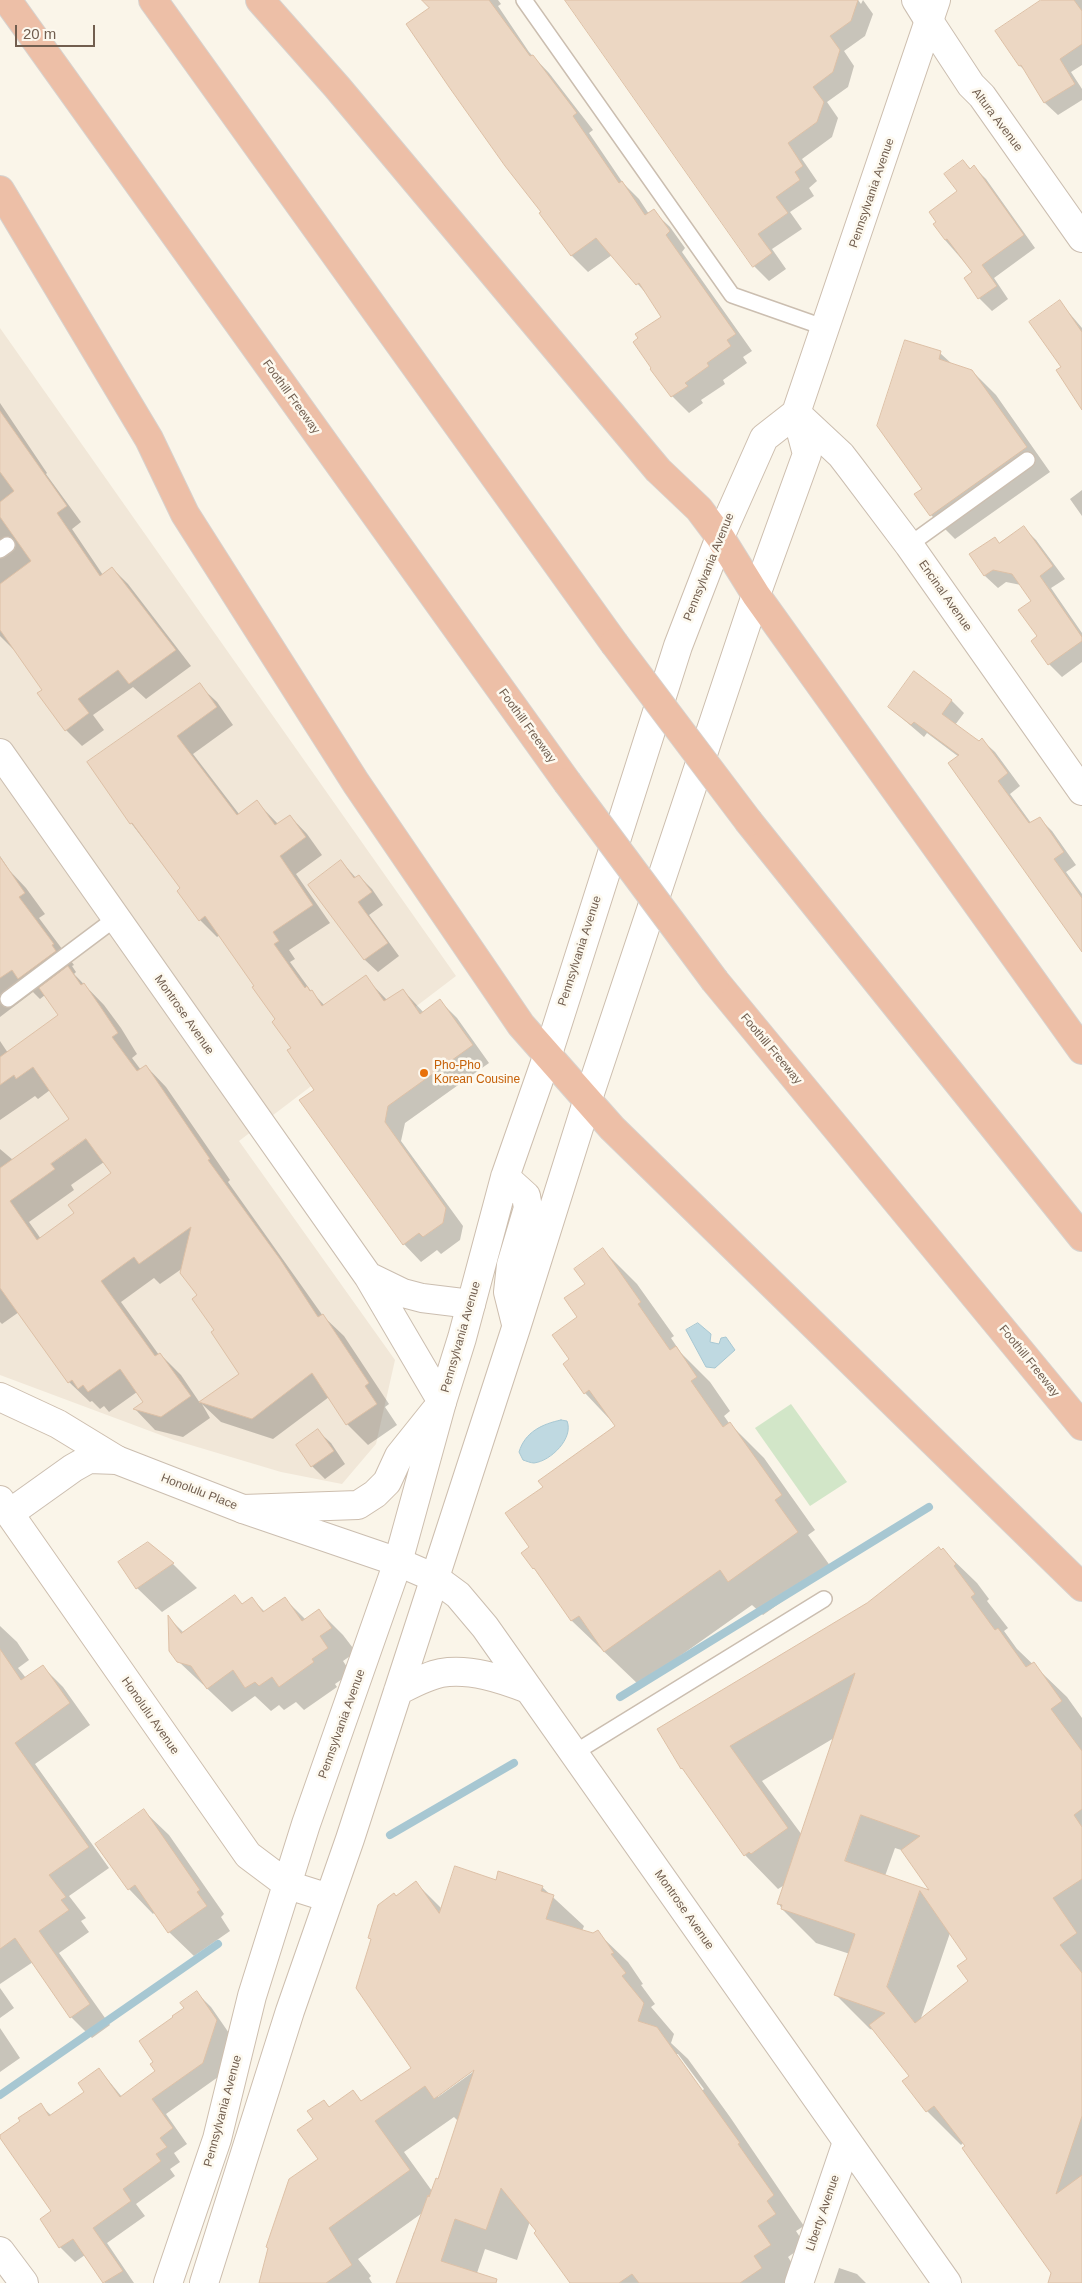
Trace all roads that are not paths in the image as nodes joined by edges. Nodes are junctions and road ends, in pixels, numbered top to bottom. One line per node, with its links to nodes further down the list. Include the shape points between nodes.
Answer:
1 (7, 0): 28 (highway, Foothill Freeway, bridge, via 567,782 715,981)
2 (153, 0): 22 (highway, bridge, via 614,643 749,822)
3 (260, 0): 11 (highway, via 337,87 658,470 699,509)
4 (524, 0): 8 (lane, via 732,295)
5 (927, 7): 7 (main road, Altura Avenue, via 971,85); 8 (main road, Pennsylvania Avenue)
6 (0, 190): 19 (highway, via 149,439 185,514 345,767 521,1025)
7 (1082, 238)
8 (826, 328): 9 (main road, Pennsylvania Avenue)
9 (796, 413): 11 (main road, Pennsylvania Avenue, via 764,438); 12 (main road, Encinal Avenue, via 841,456); 13 (main road, via 807,454)
10 (1027, 460): 12 (lane)
11 (720, 537): 13 (highway); 19 (main road, Pennsylvania Avenue, via 678,646)
12 (909, 545): 15 (main road, Encinal Avenue)
13 (756, 595): 18 (highway); 20 (main road)
14 (0, 753): 16 (main road, Montrose Avenue)
15 (1082, 791)
16 (116, 918): 17 (lane); 23 (main road, Montrose Avenue)
17 (8, 999)
18 (1082, 1050)
19 (548, 1054): 20 (highway); 21 (main road, Pennsylvania Avenue)
20 (587, 1102): 25 (main road); 34 (highway)
21 (505, 1177): 24 (main road, Pennsylvania Avenue); 25 (main road, via 526,1196 528,1208 511,1265 508,1292)
22 (1082, 1237)
23 (368, 1276): 24 (main road, Montrose Avenue, via 403,1293); 27 (main road, Montrose Avenue)
24 (471, 1304): 27 (main road, Pennsylvania Avenue)
25 (516, 1328): 33 (main road)
26 (0, 1397): 29 (main road, via 58,1424)
27 (442, 1402): 31 (main road, via 400,1456 387,1482 358,1505); 32 (main road, Pennsylvania Avenue)
28 (1082, 1426)
29 (117, 1460): 30 (main road, Honolulu Place, via 89,1459); 31 (main road, Honolulu Place)
30 (5, 1506): 39 (main road, Honolulu Avenue, via 248,1855)
31 (243, 1509): 32 (main road, Honolulu Place)
32 (398, 1562): 33 (main road, Montrose Avenue); 39 (main road, Pennsylvania Avenue, via 306,1824)
33 (435, 1578): 36 (main road, Montrose Avenue, via 472,1610); 37 (main road)
34 (1082, 1587)
35 (824, 1599): 38 (lane)
36 (528, 1689): 37 (main road, via 501,1678 473,1673 442,1673 424,1678); 38 (main road, Montrose Avenue)
37 (398, 1692): 40 (main road)
38 (574, 1753): 41 (main road, Montrose Avenue)
39 (288, 1885): 40 (main road, Honolulu Avenue); 44 (main road, Pennsylvania Avenue, via 252,1996 218,2139)
40 (329, 1898): 45 (main road)
41 (847, 2142): 46 (main road, Liberty Avenue); 47 (main road, Montrose Avenue)
42 (0, 2251): 43 (main road)
43 (24, 2283)
44 (168, 2283)
45 (204, 2283)
46 (800, 2283)
47 (947, 2283)

